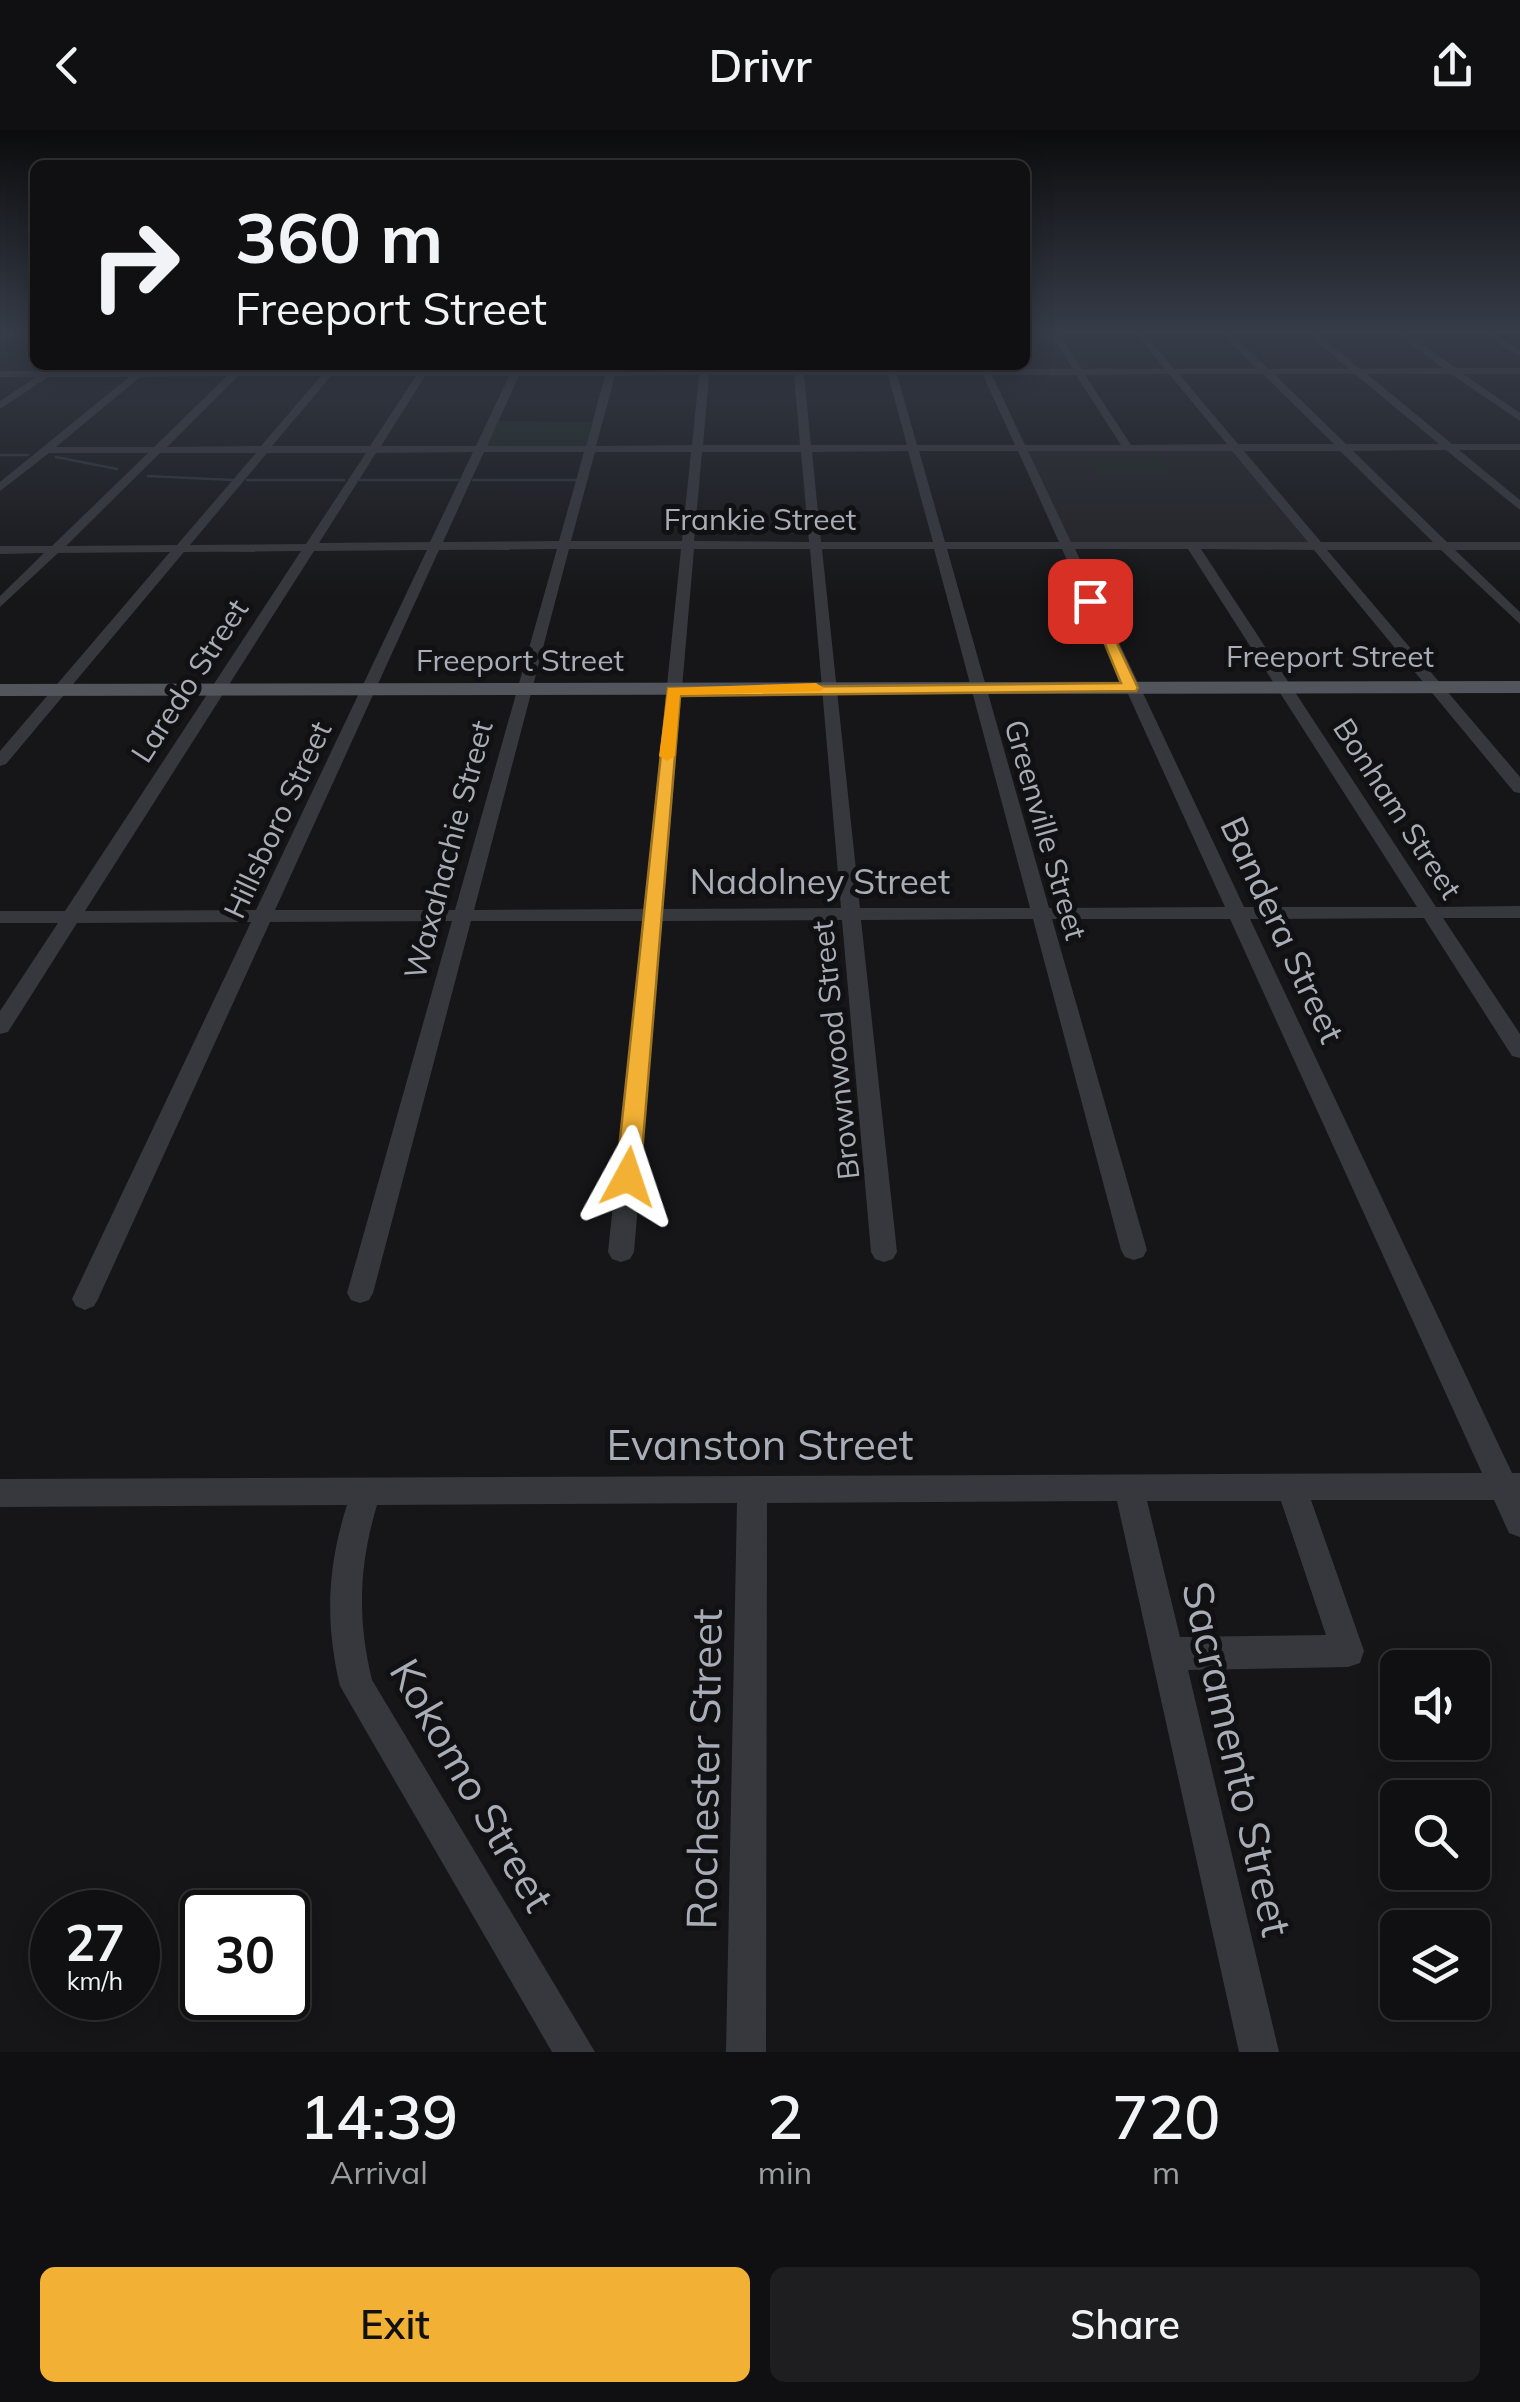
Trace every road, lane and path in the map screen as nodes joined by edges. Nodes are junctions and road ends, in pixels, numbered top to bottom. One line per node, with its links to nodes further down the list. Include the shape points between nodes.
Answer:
1 (81, 420): 27 (street)
2 (186, 420): 28 (street)
3 (289, 420): 29 (street)
4 (391, 420): 24 (street, Laredo Street)
5 (493, 420): 25 (street, Hillsboro Street)
6 (597, 420): 26 (street, Waxahachie Street)
7 (698, 420): 19 (street)
8 (802, 420): 20 (street, Brownwood Street)
9 (903, 420): 21 (street, Greenville Street)
10 (1007, 420): 22 (street, Bandera Street)
11 (1110, 420): 23 (street)
12 (1212, 420): 15 (street)
13 (1315, 420): 16 (street)
14 (1417, 420): 17 (street)
15 (1234, 447): 16 (street); 23 (street); 40 (street)
16 (1342, 447): 17 (street); 36 (street)
17 (1449, 447): 18 (street); 31 (street)
18 (1520, 447)
19 (694, 448): 20 (street); 26 (street); 35 (street)
20 (804, 448): 21 (street); 32 (street, Brownwood Street)
21 (910, 448): 22 (street); 33 (street, Greenville Street)
22 (1019, 448): 23 (street); 38 (street, Bandera Street)
23 (1128, 448)
24 (371, 449): 25 (street); 29 (street); 43 (street, Laredo Street)
25 (478, 449): 26 (street); 42 (street, Hillsboro Street)
26 (588, 449): 34 (street, Waxahachie Street)
27 (44, 450): 28 (street); 30 (street)
28 (155, 450): 29 (street); 45 (street)
29 (264, 450): 41 (street)
30 (0, 488)
31 (1520, 506)
32 (814, 544): 33 (street, Frankie Street); 35 (street, Frankie Street); 51 (street, Brownwood Street)
33 (937, 544): 38 (street, Frankie Street); 52 (street, Greenville Street)
34 (562, 545): 35 (street, Frankie Street); 42 (street, Frankie Street); 57 (street, Waxahachie Street)
35 (686, 545): 59 (street)
36 (1445, 546): 37 (street, Frankie Street); 40 (street, Frankie Street); 47 (street)
37 (1520, 546)
38 (1066, 547): 39 (street, Frankie Street); 53 (street, Bandera Street)
39 (1193, 547): 40 (street, Frankie Street); 48 (street, Bonham Street)
40 (1319, 547): 49 (street)
41 (184, 548): 43 (street, Frankie Street); 45 (street, Frankie Street); 55 (street)
42 (432, 548): 43 (street, Frankie Street); 58 (street, Hillsboro Street)
43 (307, 549): 56 (street, Laredo Street)
44 (0, 550): 45 (street, Frankie Street)
45 (54, 550): 46 (street)
46 (0, 603)
47 (1520, 620)
48 (1285, 687): 49 (main road, Freeport Street); 53 (main road, Freeport Street); 63 (street, Bonham Street)
49 (1435, 687): 50 (main road, Freeport Street); 61 (street)
50 (1520, 687)
51 (828, 688): 52 (main road, Freeport Street); 59 (main road, Freeport Street); 67 (street, Brownwood Street)
52 (977, 688): 53 (main road, Freeport Street); 65 (street, Greenville Street)
53 (1130, 688): 62 (street, Bandera Street)
54 (0, 690): 55 (main road, Freeport Street)
55 (59, 690): 56 (main road, Freeport Street); 60 (street)
56 (216, 690): 58 (main road, Freeport Street); 69 (street, Laredo Street)
57 (523, 690): 58 (main road, Freeport Street); 59 (main road, Freeport Street); 68 (street, Waxahachie Street)
58 (370, 691): 70 (street, Hillsboro Street)
59 (673, 691): 66 (street)
60 (0, 761)
61 (1520, 788)
62 (1235, 912): 63 (street, Nadolney Street); 65 (street, Nadolney Street); 80 (street, Bandera Street)
63 (1430, 912): 64 (street, Nadolney Street); 73 (street, Bonham Street)
64 (1520, 912)
65 (1040, 913): 67 (street, Nadolney Street); 74 (street, Greenville Street)
66 (652, 914): 67 (street, Nadolney Street); 68 (street, Nadolney Street); 75 (street)
67 (850, 914): 76 (street, Brownwood Street)
68 (462, 915): 70 (street, Nadolney Street); 77 (street, Waxahachie Street)
69 (71, 916): 70 (street, Nadolney Street); 71 (street, Nadolney Street); 72 (street, Laredo Street)
70 (262, 916): 78 (street, Hillsboro Street)
71 (0, 917)
72 (0, 1027)
73 (1520, 1050)
74 (1134, 1250)
75 (621, 1252)
76 (884, 1252)
77 (360, 1293)
78 (85, 1299)
79 (1291, 1486): 80 (street, Evanston Street); 82 (street, Evanston Street); 86 (street, via 1348,1651)
80 (1511, 1486): 85 (street, Bandera Street)
81 (752, 1487): 82 (street, Evanston Street); 83 (street, Evanston Street); 88 (street, Rochester Street)
82 (1128, 1487): 86 (street, Sacramento Street)
83 (366, 1491): 84 (street, Evanston Street); 87 (street, Kokomo Street, via 344,1562 344,1636 358,1686)
84 (0, 1493)
85 (1520, 1523)
86 (1167, 1654): 89 (street, Sacramento Street)
87 (576, 2052)
88 (746, 2052)
89 (1259, 2052)

